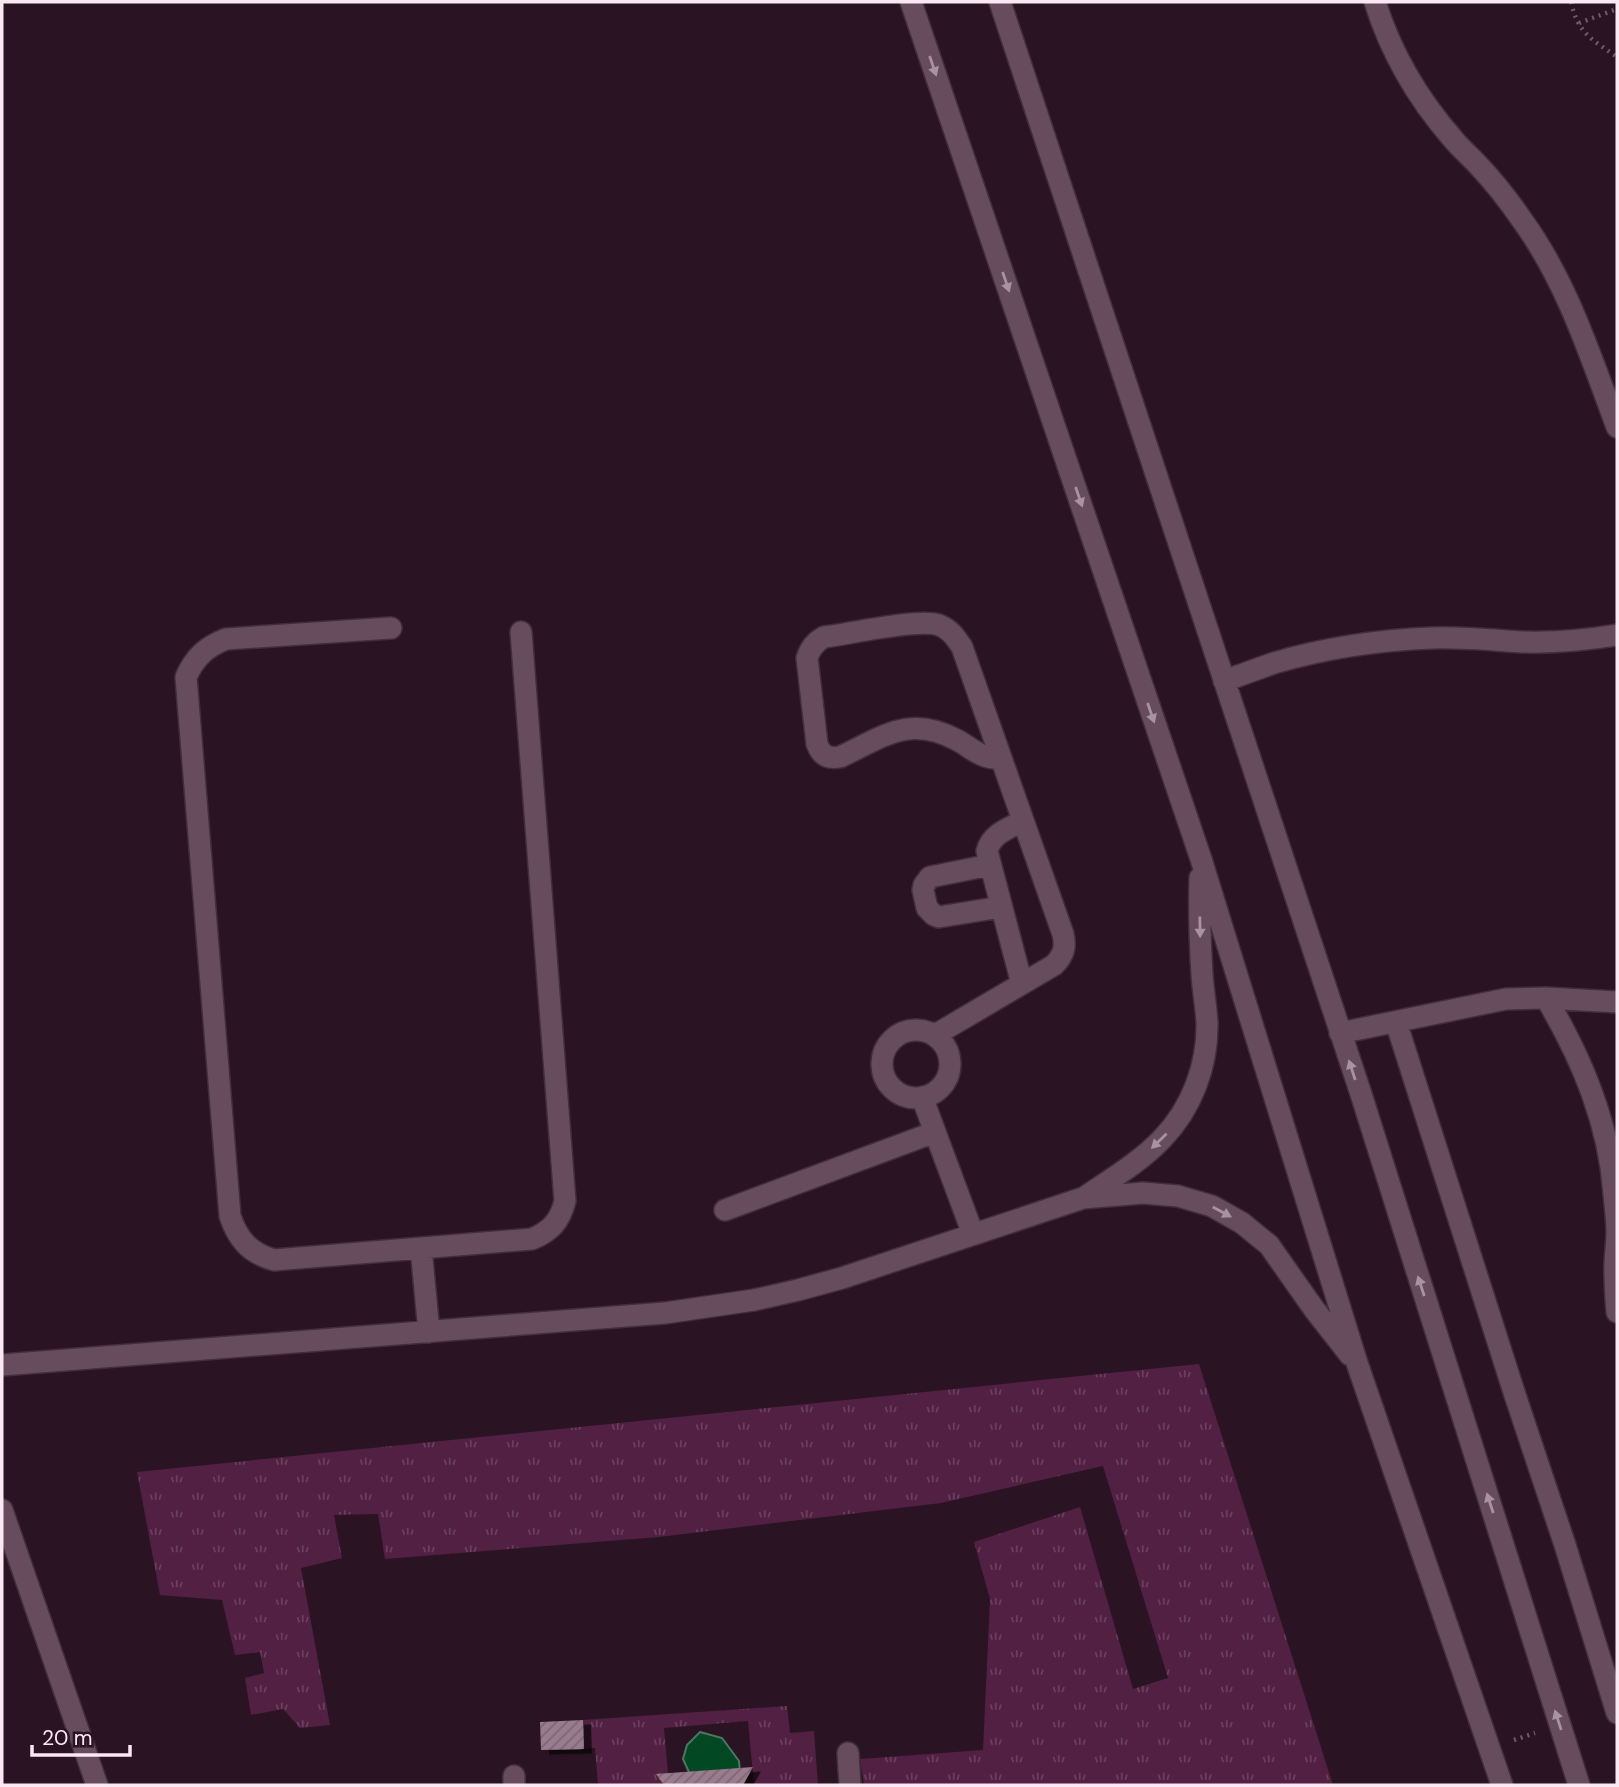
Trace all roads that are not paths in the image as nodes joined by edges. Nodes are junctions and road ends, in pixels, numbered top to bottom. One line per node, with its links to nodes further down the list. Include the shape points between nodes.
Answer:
1 (911, 2): 11 (street, one-way to 11)
2 (1000, 2): 8 (street)
3 (1375, 2): 4 (street, via 1401,64 1429,109 1502,192 1543,251 1576,316)
4 (1617, 427)
5 (391, 628): 25 (street, via 226,639 202,652 186,677 234,1229 250,1249 274,1260)
6 (520, 632): 25 (street, via 565,1201 554,1226 532,1239)
7 (1617, 635): 8 (street, via 1556,642 1446,638 1379,642 1275,663)
8 (1224, 681): 18 (street)
9 (1001, 758): 9 (street, via 962,647 946,629 918,623 824,638 810,651 817,744 825,756 840,757 887,733 926,728 958,740 983,757); 10 (street)
10 (1023, 821): 12 (street, via 992,840 987,851); 14 (street, via 1065,942 1054,965)
11 (1201, 859): 22 (street, one-way to 22, via 1200,941 1207,1022 1205,1056 1196,1086 1182,1115 1162,1139); 28 (street)
12 (990, 866): 13 (street); 13 (street, via 930,877 923,890 927,908 939,917)
13 (1001, 907): 14 (street)
14 (1022, 984): 19 (street)
15 (1546, 998): 16 (street); 17 (street, via 1506,999); 26 (street, via 1584,1071 1608,1150 1616,1219)
16 (1617, 1002)
17 (1396, 1022): 18 (street); 31 (street)
18 (1340, 1032): 36 (street, one-way to 18)
19 (934, 1035): 20 (street, via 944,1045 949,1070 934,1092); 20 (street, via 922,1030 896,1035 882,1057 888,1083 909,1097)
20 (922, 1097): 21 (street)
21 (935, 1132): 23 (street); 24 (street)
22 (1083, 1198): 24 (street); 28 (street, one-way to 28, via 1143,1193 1178,1196 1212,1206 1242,1223 1269,1245)
23 (725, 1210)
24 (973, 1234): 27 (street, via 842,1278 754,1300 665,1314)
25 (421, 1248): 27 (street)
26 (1617, 1312)
27 (429, 1332): 29 (street)
28 (1357, 1363): 35 (street)
29 (2, 1365)
30 (2, 1510): 33 (street)
31 (1617, 1713)
32 (848, 1753): 34 (street)
33 (97, 1785)
34 (850, 1785)
35 (1502, 1785)
36 (1579, 1785)

